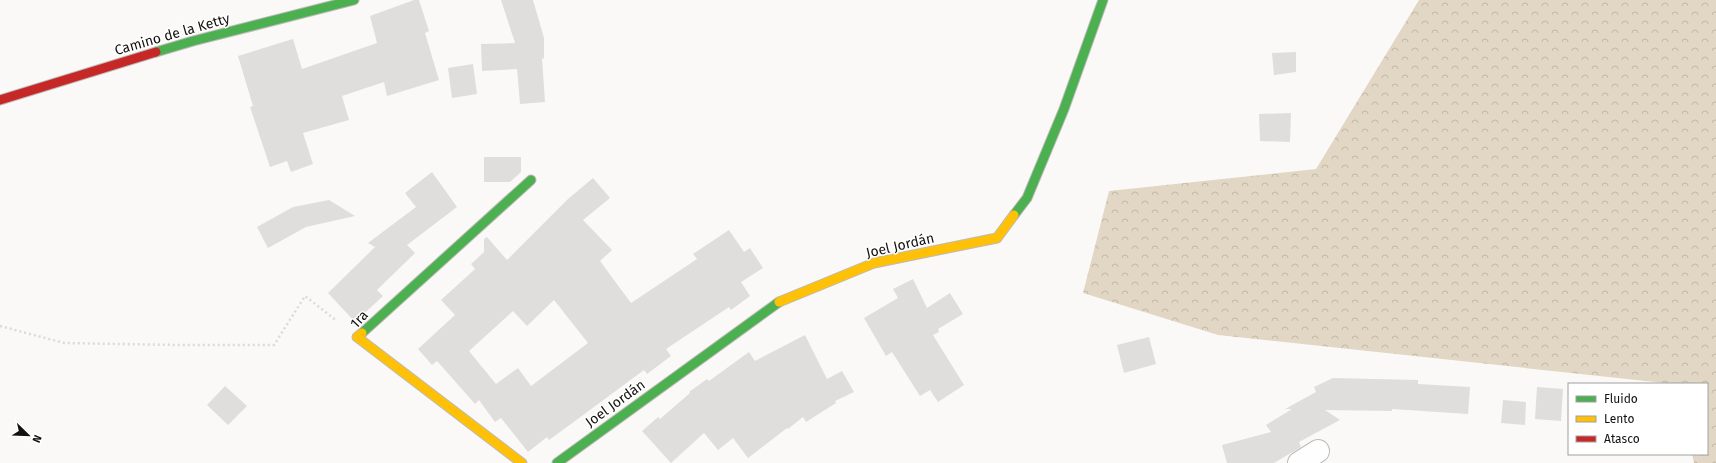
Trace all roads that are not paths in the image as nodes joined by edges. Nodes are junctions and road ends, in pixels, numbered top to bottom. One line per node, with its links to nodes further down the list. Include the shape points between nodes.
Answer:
1 (354, 0): 3 (street, Camino de la Ketty, via 194,41)
2 (1103, 0): 7 (street, Joel Jordán, via 1064,109 1027,198 997,238 874,263 780,301)
3 (0, 100)
4 (531, 180): 6 (street, 1ra, via 357,337)
5 (1318, 451): 8 (street)
6 (522, 463)
7 (557, 463)
8 (1299, 463)

